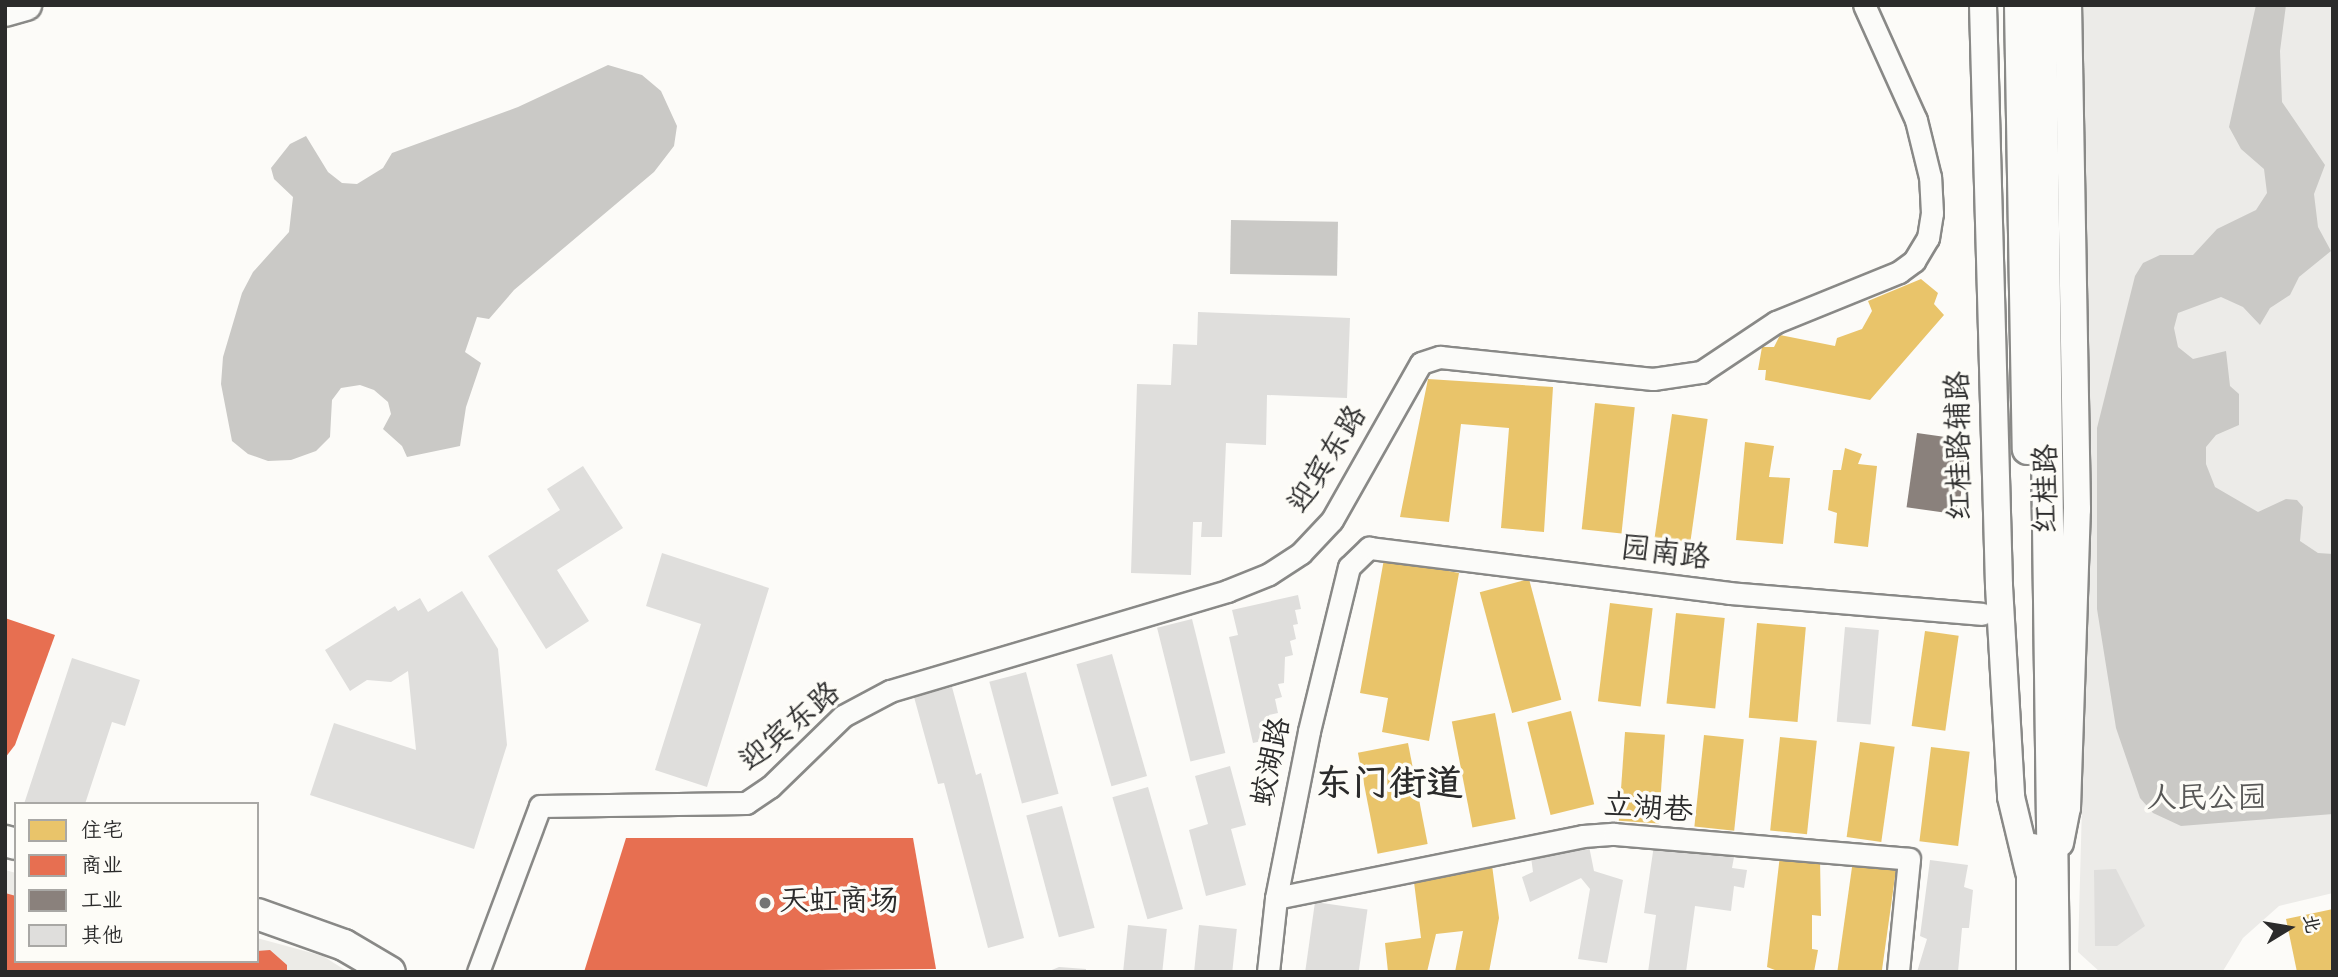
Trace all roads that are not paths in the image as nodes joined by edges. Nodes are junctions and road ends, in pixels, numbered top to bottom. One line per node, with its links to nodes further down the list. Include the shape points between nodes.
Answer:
1 (26, 5): 7 (main road)
2 (1864, 5): 15 (street, 迎宾东路, via 1916,120 1930,177 1928,238 1914,261 1899,272 1776,322 1728,357 1691,374 1653,379 1440,358 1421,363 1332,520 1301,553 1269,574 1227,591 890,691 843,716 770,787 746,803 540,806)
3 (1983, 5): 10 (street, 红桂路辅路, via 1997,535)
4 (2020, 5): 10 (main road, 红桂路)
5 (2041, 5): 10 (main road, 红桂路)
6 (2068, 5): 10 (street, 红桂路辅路, via 2077,509)
7 (5, 11)
8 (1349, 567): 9 (street, 园南路, via 1369,548 1729,593); 12 (street, 蛟湖路)
9 (1982, 614)
10 (2039, 671): 11 (main road, 红桂路); 11 (street, 红桂路辅路, via 2011,797)
11 (2042, 882): 18 (main road, 红桂路); 19 (main road, 红桂路)
12 (1276, 898): 16 (street, 蛟湖路); 17 (street, 立湖巷, via 1583,836 1614,834 1909,859)
13 (259, 915): 14 (main road, via 344,944)
14 (390, 972)
15 (478, 972)
16 (1268, 972)
17 (1898, 972)
18 (2032, 972)
19 (2054, 972)

